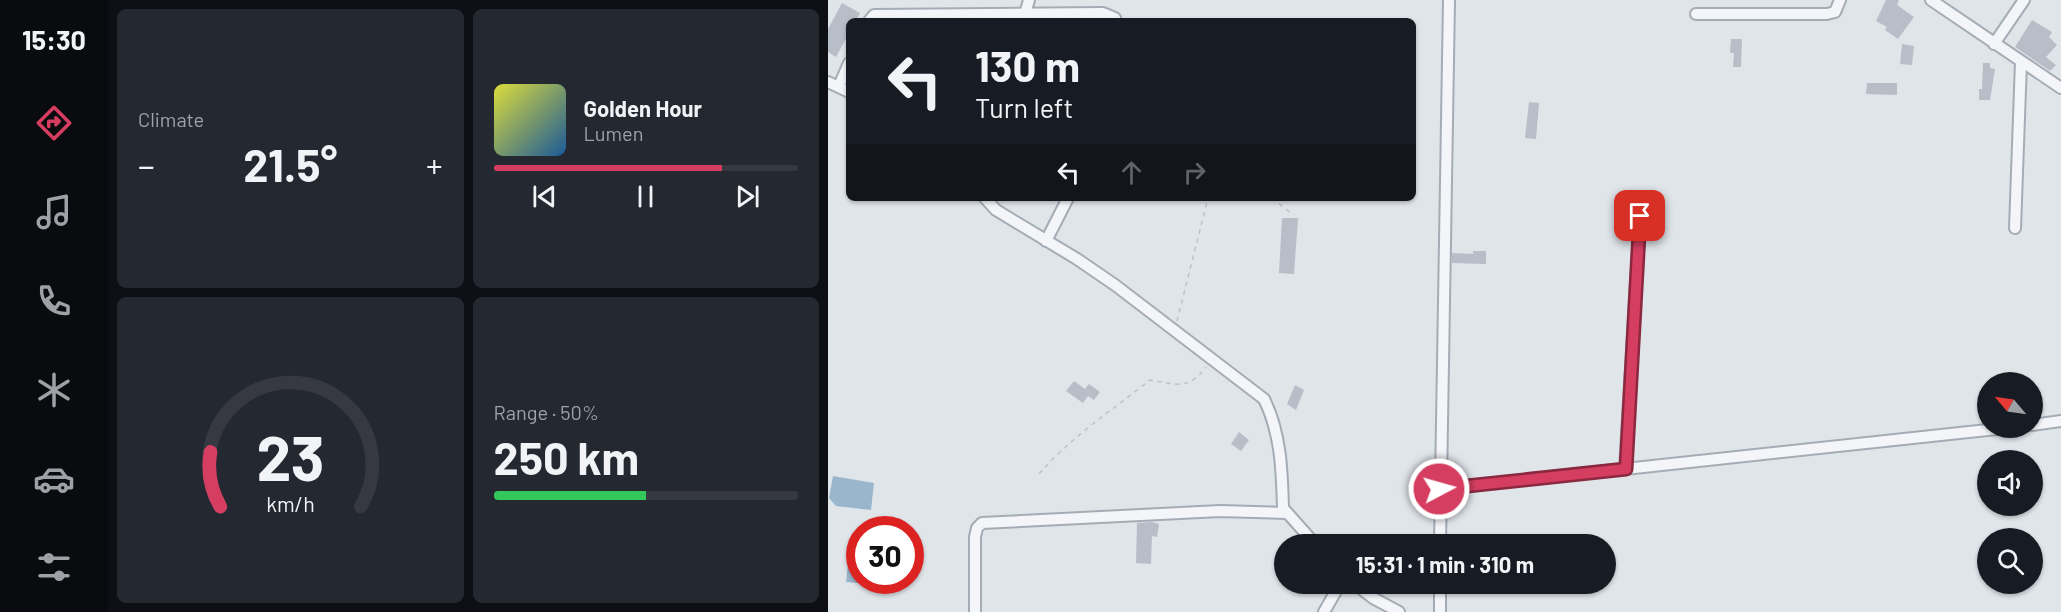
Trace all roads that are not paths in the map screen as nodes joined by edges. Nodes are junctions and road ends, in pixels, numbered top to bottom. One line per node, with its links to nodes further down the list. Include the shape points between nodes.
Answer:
1 (1029, 0): 6 (street)
2 (1449, 0): 24 (street)
3 (1840, 0): 7 (street, via 1835,12 1827,14)
4 (1931, 0): 10 (street)
5 (2024, 0): 10 (street)
6 (1025, 14): 8 (street); 9 (street, via 1103,13)
7 (1696, 14)
8 (872, 18)
9 (1111, 18)
10 (1994, 44): 11 (street)
11 (2020, 62): 14 (street); 18 (street)
12 (846, 70): 13 (street)
13 (838, 87)
14 (2061, 88)
15 (988, 201): 19 (street)
16 (1066, 201): 19 (street)
17 (1640, 216): 23 (street)
18 (2015, 228)
19 (1046, 241): 25 (street, via 1115,285 1264,399 1271,413 1282,467 1282,508)
20 (2061, 422): 21 (street)
21 (2043, 424)
22 (1977, 431): 23 (street)
23 (1626, 469): 24 (street)
24 (1439, 489): 27 (street)
25 (1287, 513): 26 (street); 32 (street, via 1220,511 982,523 975,537)
26 (1306, 534)
27 (1440, 534)
28 (1334, 594): 33 (street)
29 (1368, 594): 34 (street)
30 (1440, 594): 31 (street)
31 (1440, 610)
32 (975, 612)
33 (1324, 612)
34 (1399, 612)

